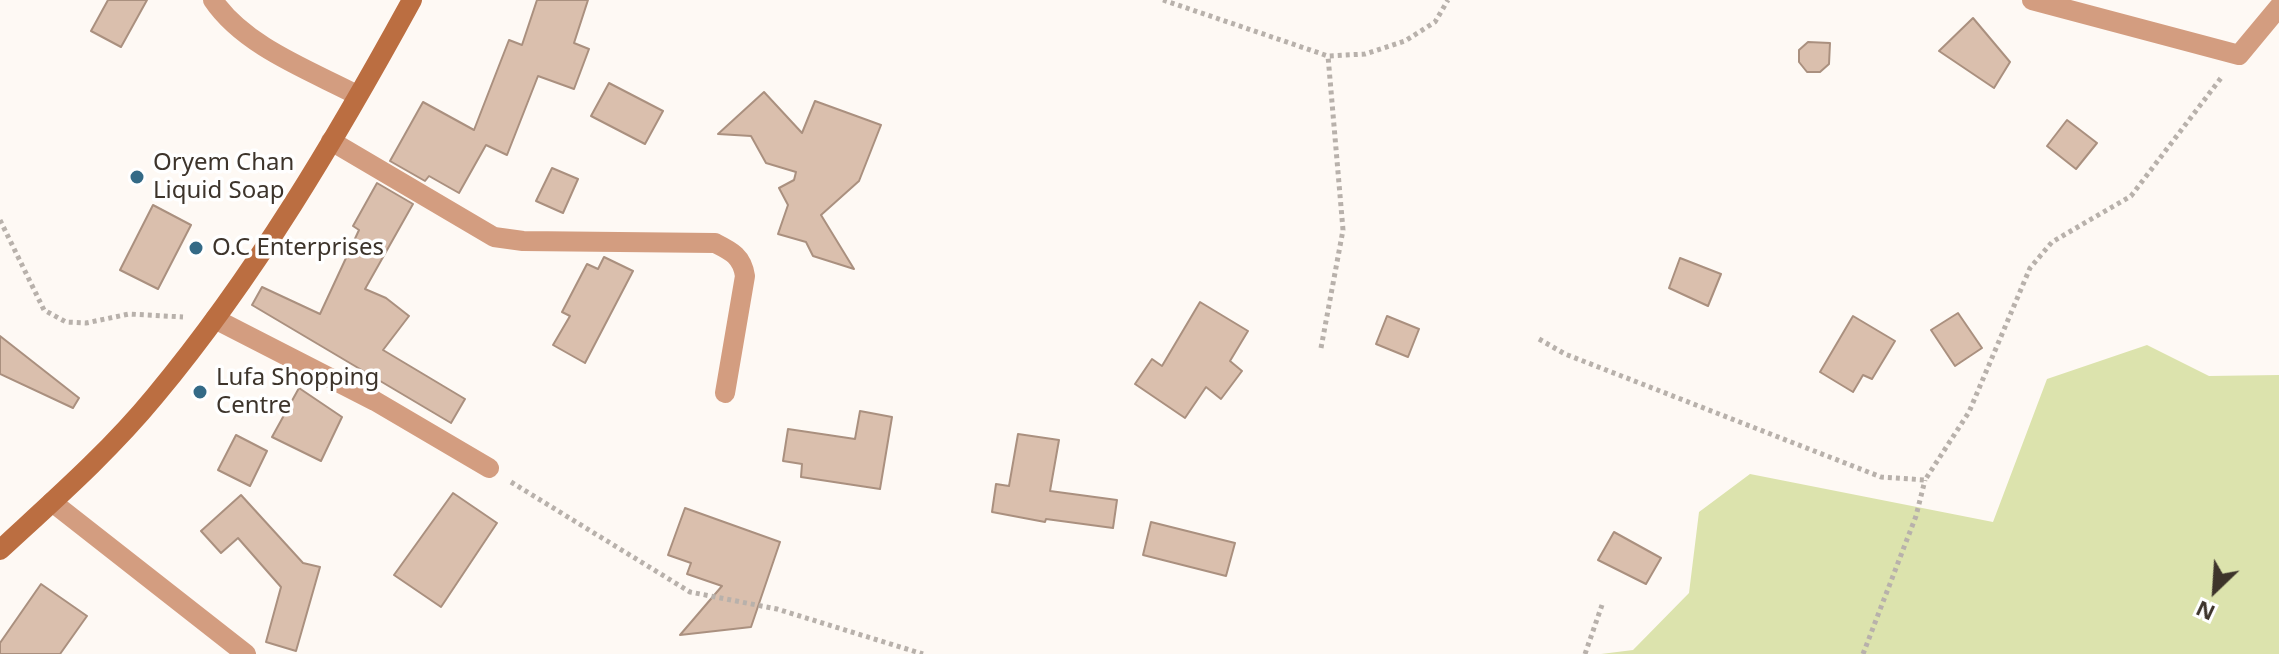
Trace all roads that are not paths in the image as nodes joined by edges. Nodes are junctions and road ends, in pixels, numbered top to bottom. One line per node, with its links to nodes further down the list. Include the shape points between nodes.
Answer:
1 (213, 0): 5 (street, via 275,53)
2 (412, 0): 5 (street)
3 (2032, 0): 4 (street, via 2239,55)
4 (2279, 7)
5 (357, 95): 6 (street)
6 (331, 141): 7 (street); 8 (street, via 494,237 715,243 734,252 745,276)
7 (215, 319): 9 (street, via 375,401); 10 (street, via 153,398)
8 (725, 393)
9 (489, 468)
10 (52, 502): 11 (street); 12 (street)
11 (0, 550)
12 (246, 654)

